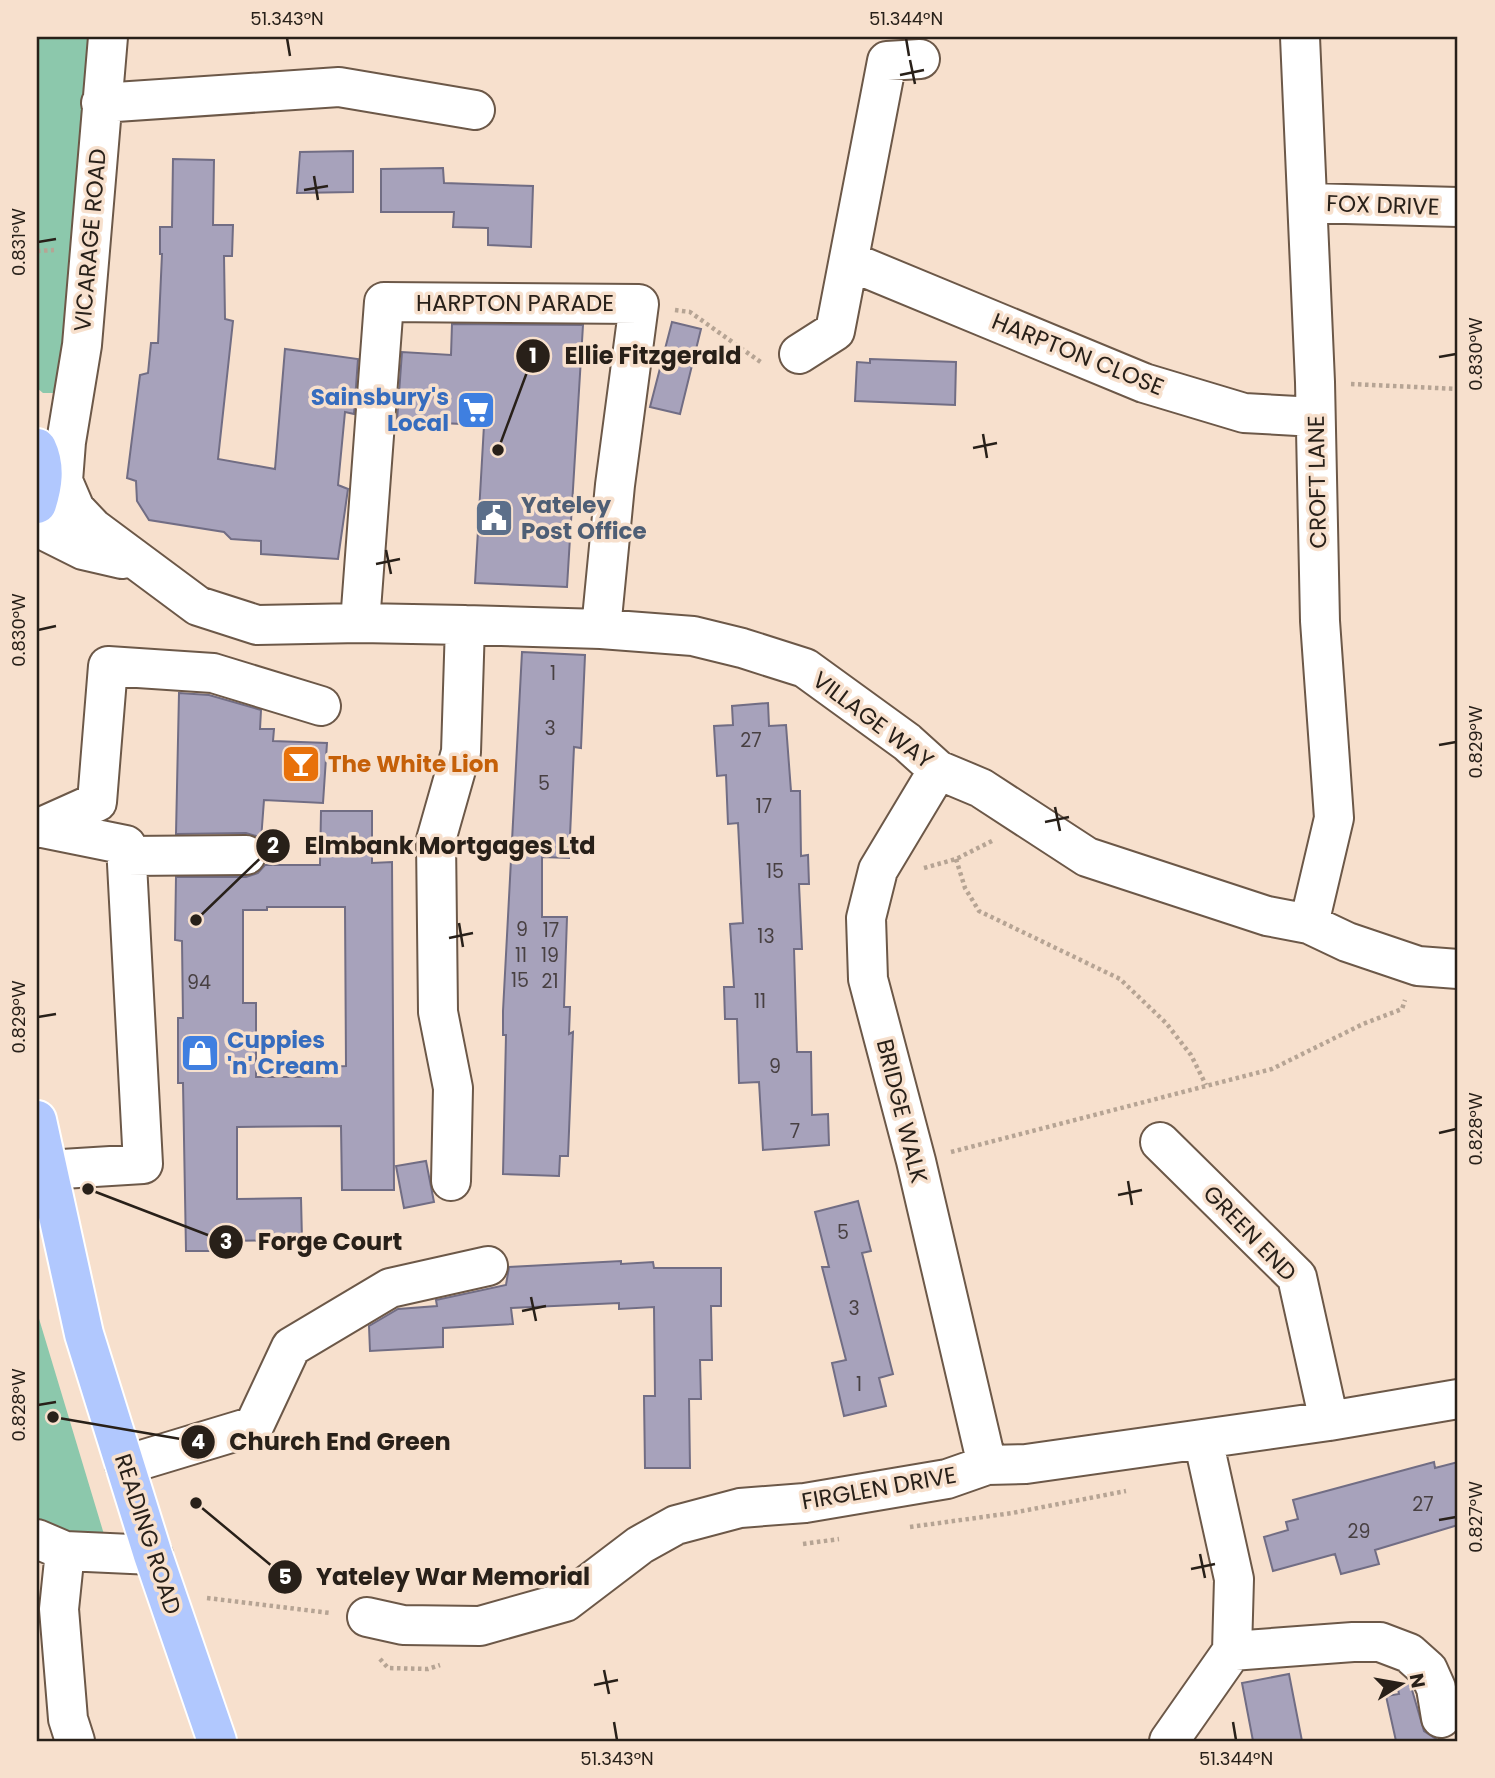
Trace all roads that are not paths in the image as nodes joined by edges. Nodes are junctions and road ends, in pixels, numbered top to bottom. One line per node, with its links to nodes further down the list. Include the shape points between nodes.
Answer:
1 (108, 37): 4 (street, VICARAGE ROAD)
2 (1300, 37): 6 (street, CROFT LANE)
3 (920, 59): 8 (street, via 887,61)
4 (101, 103): 5 (street, via 339,87); 11 (street, VICARAGE ROAD, via 82,345)
5 (475, 110)
6 (1308, 203): 7 (street, FOX DRIVE); 10 (street, CROFT LANE)
7 (1458, 207)
8 (849, 261): 9 (street, via 835,331); 10 (street, HARPTON CLOSE, via 1144,383 1244,413)
9 (799, 354)
10 (1315, 400): 23 (street, CROFT LANE, via 1320,621 1334,818)
11 (44, 465): 12 (street, VILLAGE WAY); 12 (street, VICARAGE ROAD, via 63,481)
12 (75, 509): 14 (street, VILLAGE WAY)
13 (37, 527): 14 (street, VILLAGE WAY, via 83,551)
14 (141, 564): 15 (street, VILLAGE WAY, via 198,606 257,625)
15 (360, 623): 16 (street, VILLAGE WAY); 17 (street, HARPTON PARADE, via 384,302 639,304)
16 (465, 625): 17 (street, VILLAGE WAY); 28 (street, via 461,752 436,840 438,1012 453,1088)
17 (601, 629): 19 (street, VILLAGE WAY, via 692,636 805,668)
18 (321, 706): 20 (street, via 213,673 108,666 97,802)
19 (938, 770): 23 (street, VILLAGE WAY, via 981,788 1087,857 1267,916); 34 (street, BRIDGE WALK, via 878,870 866,918 868,979)
20 (38, 828): 22 (street, via 126,845)
21 (246, 855): 22 (street)
22 (127, 856): 27 (street, via 143,1164)
23 (1309, 924): 24 (street, VILLAGE WAY, via 1418,966)
24 (1458, 969)
25 (37, 1120): 27 (main road, READING ROAD)
26 (1160, 1142): 31 (street, GREEN END, via 1297,1277)
27 (41, 1177): 33 (main road, READING ROAD)
28 (451, 1181)
29 (488, 1266): 33 (street, via 390,1288 291,1347 254,1426)
30 (1458, 1399): 31 (street, FIRGLEN DRIVE)
31 (1329, 1421): 32 (street, FIRGLEN DRIVE)
32 (1203, 1439): 34 (street, FIRGLEN DRIVE, via 1026,1465); 38 (street, via 1234,1579)
33 (125, 1465): 36 (main road, READING ROAD)
34 (987, 1465): 37 (street, FIRGLEN DRIVE, via 947,1479 805,1503 740,1508 676,1525 640,1545 565,1602 480,1626 403,1625)
35 (51, 1545): 36 (street); 40 (street, via 68,1719)
36 (153, 1555): 41 (main road, READING ROAD)
37 (367, 1617)
38 (1232, 1651): 39 (street, via 1380,1642 1409,1653 1428,1670); 42 (street)
39 (1441, 1718)
40 (75, 1741)
41 (217, 1741)
42 (1169, 1741)

